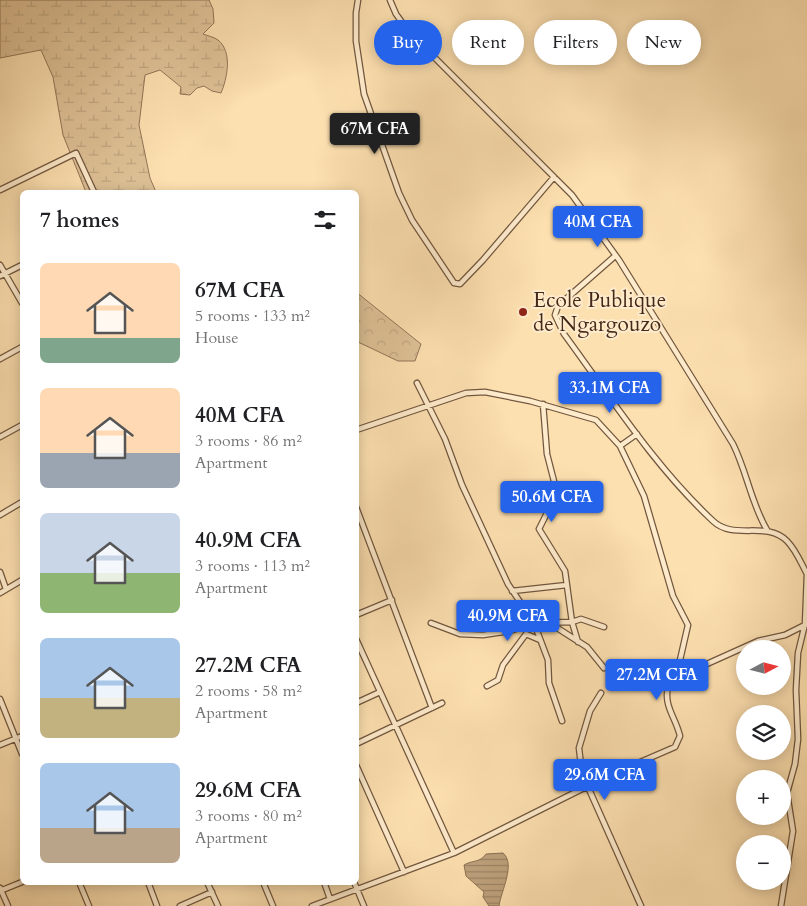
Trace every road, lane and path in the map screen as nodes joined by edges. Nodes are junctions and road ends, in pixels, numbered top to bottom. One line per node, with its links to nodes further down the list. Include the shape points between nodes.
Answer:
1 (358, 0): 3 (street, via 356,35 364,94 403,202 454,284 460,284 483,260)
2 (390, 0): 3 (street, via 409,32)
3 (554, 177): 6 (street, via 572,195)
4 (0, 190): 5 (street, via 76,153)
5 (93, 190)
6 (615, 256): 18 (street, via 558,306 555,315 564,334); 24 (street, via 733,444 744,467 757,512)
7 (0, 265): 9 (street)
8 (20, 266): 9 (street)
9 (2, 275): 10 (street)
10 (20, 300)
11 (20, 348): 12 (street)
12 (0, 359)
13 (417, 383): 15 (street)
14 (543, 404): 15 (street, via 485,392 466,393); 20 (street, via 596,420); 28 (street, via 546,454 557,493 539,529 565,571)
15 (428, 407): 17 (street); 30 (street)
16 (20, 426): 19 (street)
17 (359, 429)
18 (637, 434): 20 (street); 24 (street, via 668,475 715,523 731,530)
19 (0, 437)
20 (620, 446): 44 (street, via 644,496 673,596 688,625 680,660)
21 (20, 503): 22 (street)
22 (0, 515)
23 (359, 515): 32 (street)
24 (767, 530): 26 (street, via 786,540)
25 (0, 572): 29 (street)
26 (807, 574): 38 (street)
27 (20, 581): 29 (street)
28 (567, 585): 30 (street); 34 (street)
29 (6, 589): 31 (street)
30 (512, 591): 36 (street)
31 (0, 593)
32 (392, 600): 33 (street); 51 (street)
33 (359, 615)
34 (572, 622): 37 (street); 39 (street, via 581,619); 41 (street)
35 (431, 623): 36 (street, via 460,634 483,635)
36 (534, 623): 37 (street); 40 (street)
37 (551, 624): 41 (street)
38 (806, 624): 44 (street, via 785,636 758,641); 83 (street, via 798,653 798,739 787,793 793,832)
39 (604, 626)
40 (540, 640): 45 (street, via 526,634 503,665 498,680); 52 (street, via 548,660 549,683)
41 (578, 642): 43 (street, via 587,647)
42 (359, 646): 46 (street)
43 (604, 668)
44 (669, 681): 60 (street, via 667,705 679,733 678,744)
45 (487, 686)
46 (380, 692): 49 (street); 53 (street)
47 (602, 693): 60 (street, via 590,711 579,748)
48 (0, 699): 55 (street)
49 (359, 702)
50 (442, 703): 51 (street)
51 (432, 708): 53 (street)
52 (562, 722)
53 (396, 726): 56 (street); 61 (street)
54 (20, 737): 55 (street)
55 (16, 739): 57 (street); 58 (street)
56 (359, 743)
57 (0, 745)
58 (20, 749)
59 (359, 772): 62 (street)
60 (588, 787): 61 (street); 82 (street)
61 (454, 853): 62 (street)
62 (404, 872): 70 (street)
63 (20, 883): 71 (street)
64 (80, 885): 75 (street)
65 (149, 885): 76 (street)
66 (208, 885): 72 (street)
67 (264, 885): 79 (street)
68 (325, 885): 73 (street)
69 (355, 885): 70 (street)
70 (357, 889): 73 (street); 81 (street)
71 (0, 890): 74 (street)
72 (212, 892): 77 (street); 78 (street)
73 (330, 899): 80 (street)
74 (8, 906)
75 (90, 906)
76 (157, 906)
77 (180, 906)
78 (218, 906)
79 (273, 906)
80 (312, 906)
81 (364, 906)
82 (641, 906)
83 (781, 906)

